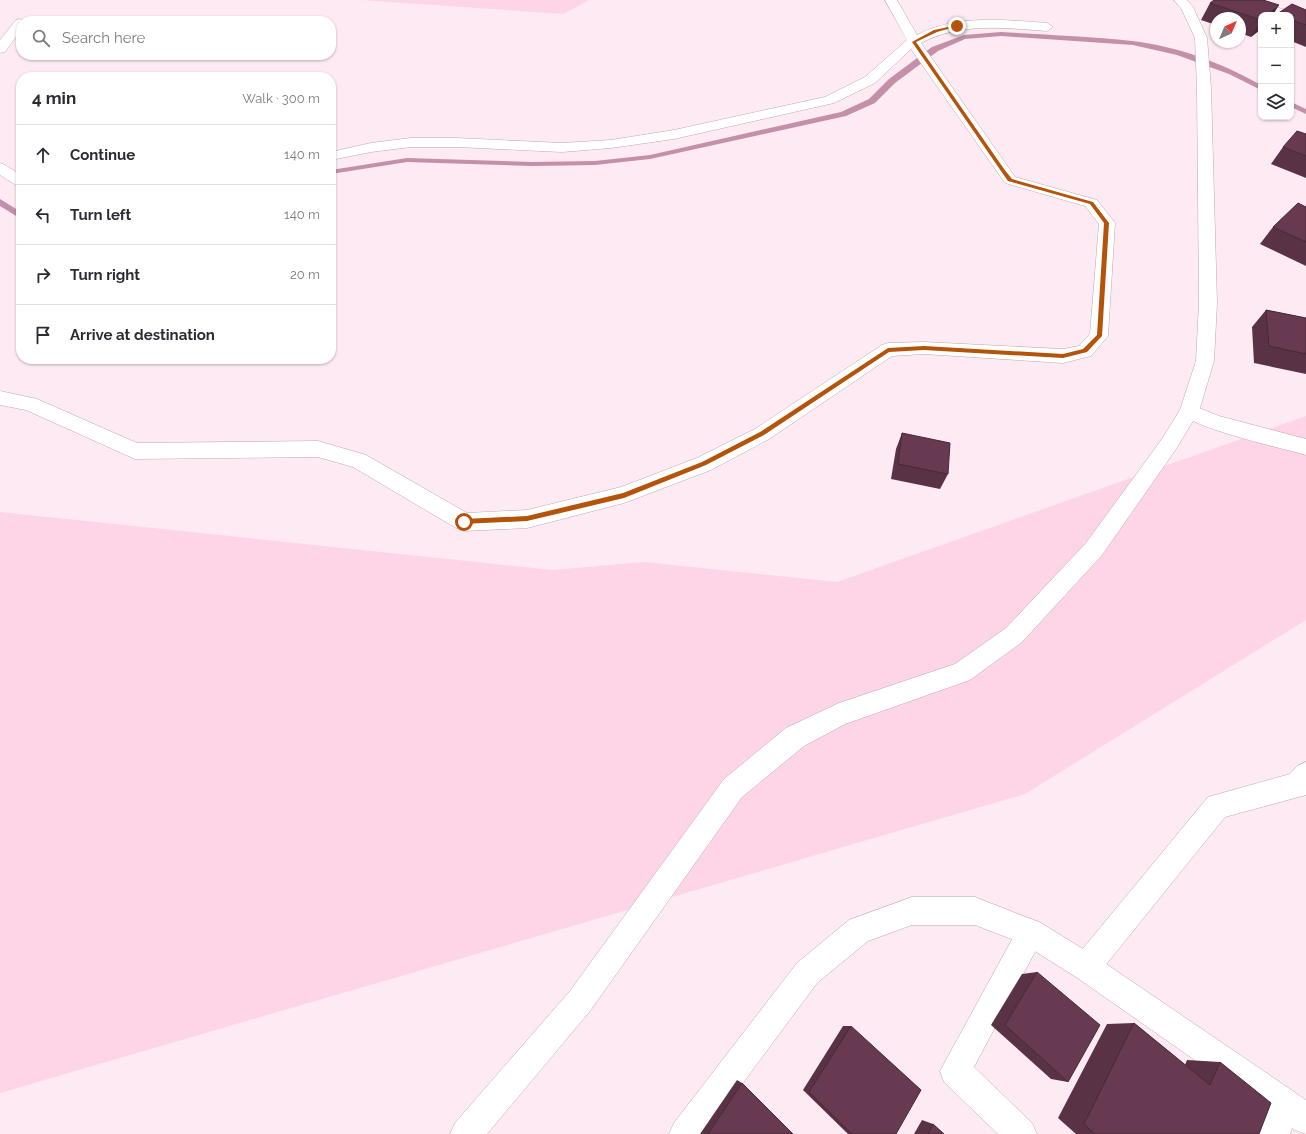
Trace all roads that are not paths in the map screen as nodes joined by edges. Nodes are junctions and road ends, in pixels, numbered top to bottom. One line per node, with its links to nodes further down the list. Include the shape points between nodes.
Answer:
1 (891, 0): 7 (street)
2 (1180, 0): 13 (street, via 1187,7 1201,38 1204,96 1208,303 1205,361)
3 (1243, 0): 4 (street)
4 (1278, 12)
5 (1047, 27): 7 (street, via 988,23 957,26 935,31)
6 (16, 28): 8 (street)
7 (916, 45): 9 (street, via 852,92 829,100 654,137 594,146 549,148 439,142 406,143); 12 (street, via 1010,180 1091,203 1107,223 1099,336 1085,351 1063,356 924,348 888,350 762,434 704,464 616,497 527,519 464,522 359,461 318,449 135,451 30,404)
8 (0, 49)
9 (336, 155)
10 (0, 168): 11 (street)
11 (16, 179)
12 (0, 398)
13 (1189, 411): 14 (street, via 1214,422); 19 (street, via 1169,444 1094,549 1014,635 962,672 839,715 795,737 733,788 580,1002)
14 (1306, 447)
15 (1306, 775): 17 (street, via 1298,785 1217,806)
16 (1032, 933): 17 (street); 20 (street, via 975,911 912,911 859,930 807,973); 21 (street, via 955,1071)
17 (1086, 967): 18 (street)
18 (1296, 1112): 22 (street)
19 (466, 1134)
20 (685, 1134)
21 (1021, 1134)
22 (1274, 1134)

